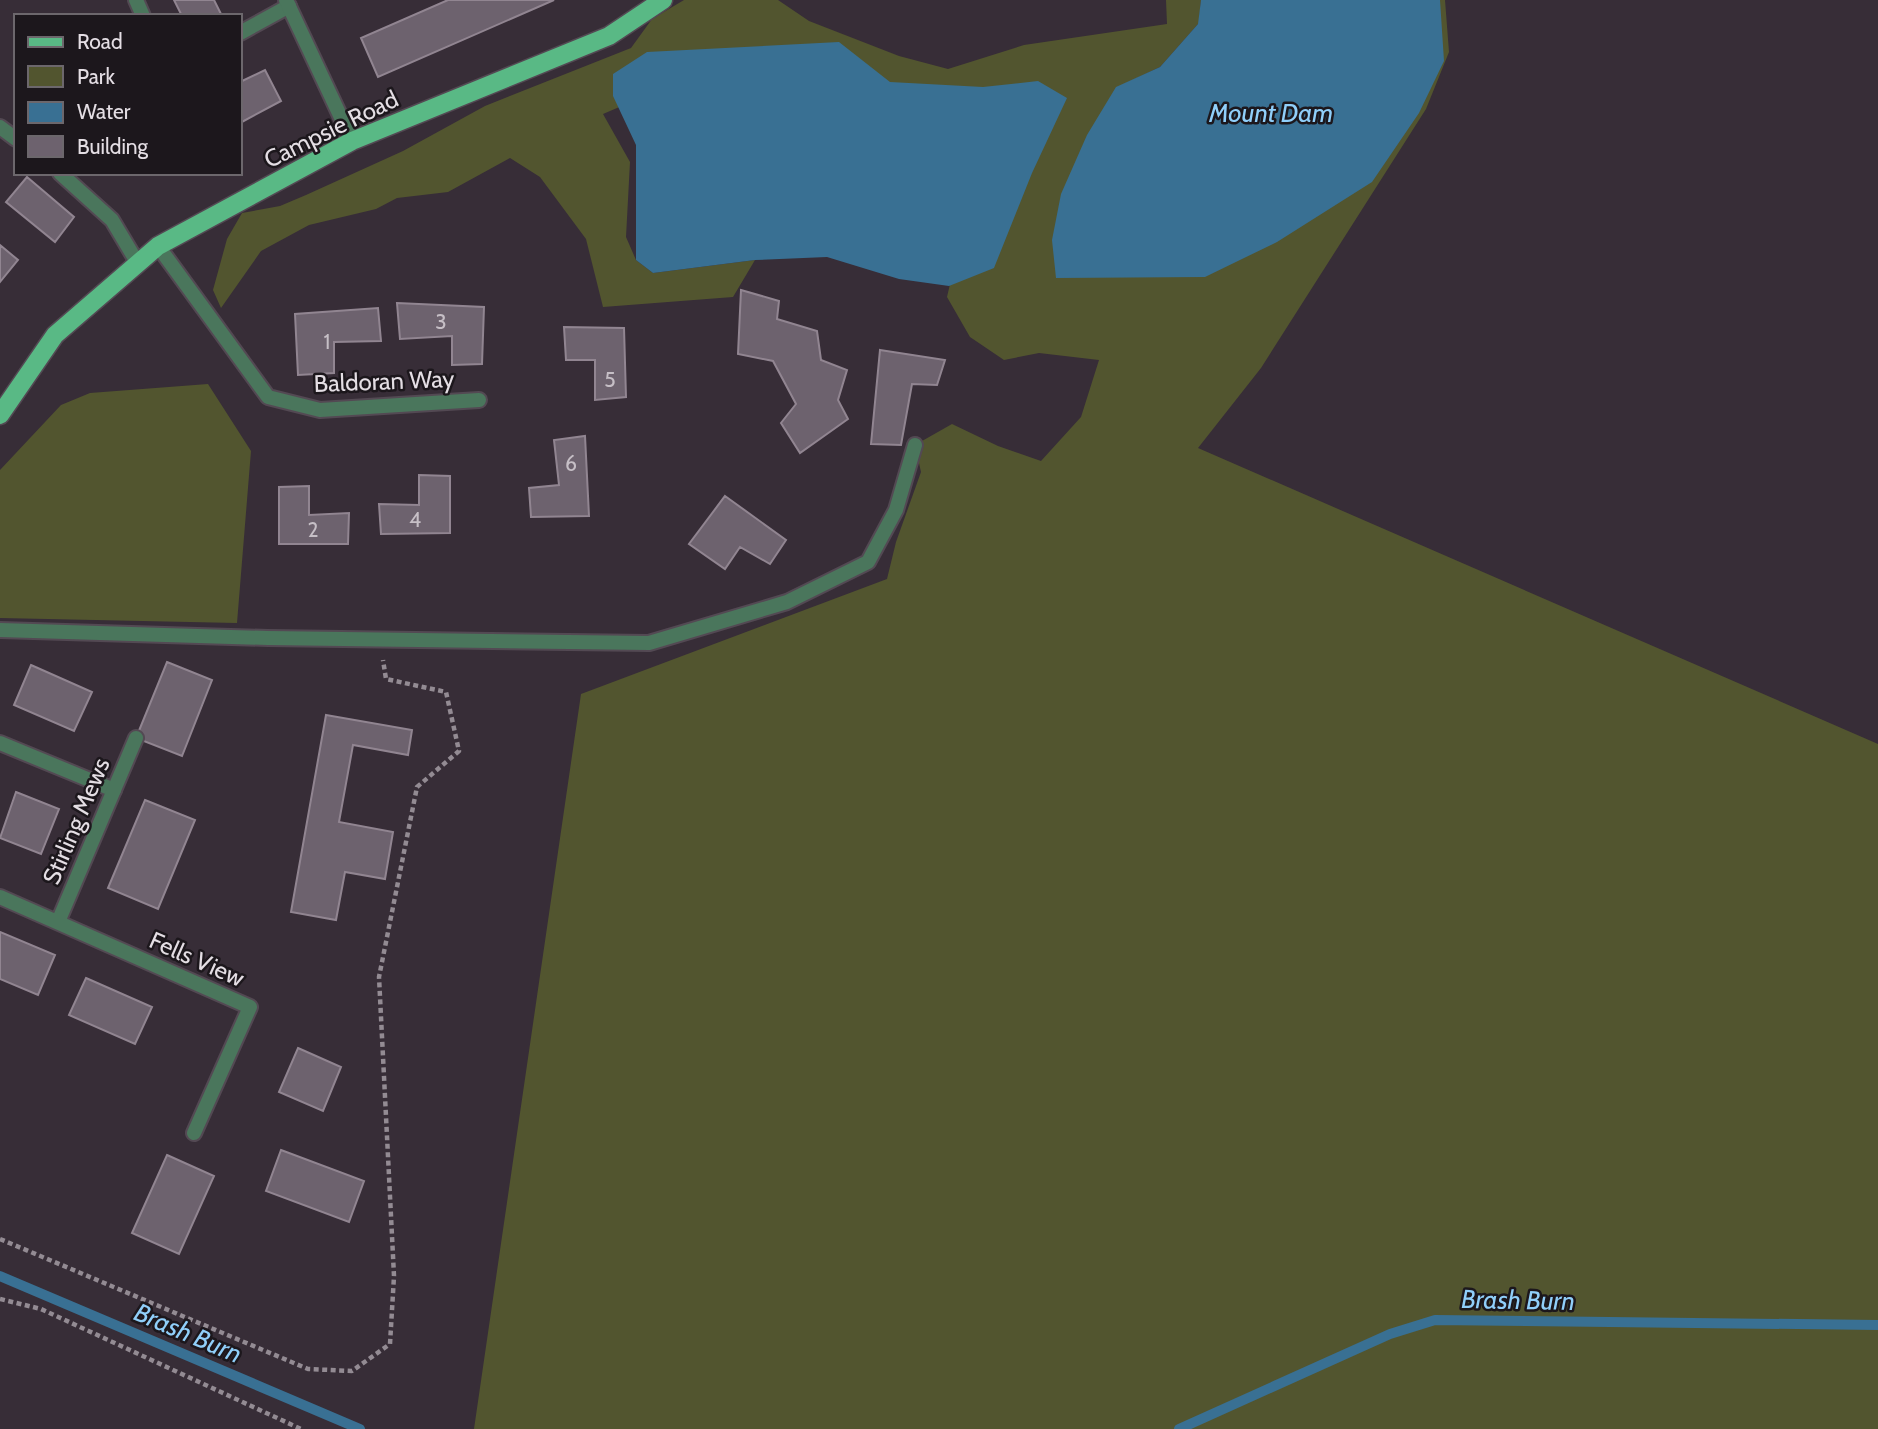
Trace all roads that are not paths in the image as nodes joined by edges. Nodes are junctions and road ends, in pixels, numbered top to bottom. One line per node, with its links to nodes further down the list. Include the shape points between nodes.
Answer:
1 (663, 0): 4 (main road, Campsie Road, via 609,36)
2 (288, 3): 3 (street); 4 (street)
3 (242, 32)
4 (352, 141): 6 (main road, Campsie Road)
5 (62, 175): 7 (street, via 112,220)
6 (158, 246): 7 (main road, Campsie Road); 8 (street, Baldoran Way, via 268,397 320,410)
7 (137, 261): 9 (main road, Campsie Road, via 55,335)
8 (479, 400)
9 (0, 415)
10 (915, 445): 11 (street, via 896,510 868,562 787,602 649,643)
11 (0, 630)
12 (136, 738): 14 (street, Stirling Mews)
13 (0, 743): 14 (street)
14 (114, 790): 16 (street, Stirling Mews)
15 (0, 897): 16 (street, Fells View)
16 (58, 922): 17 (street, Fells View, via 250,1007)
17 (194, 1133)

